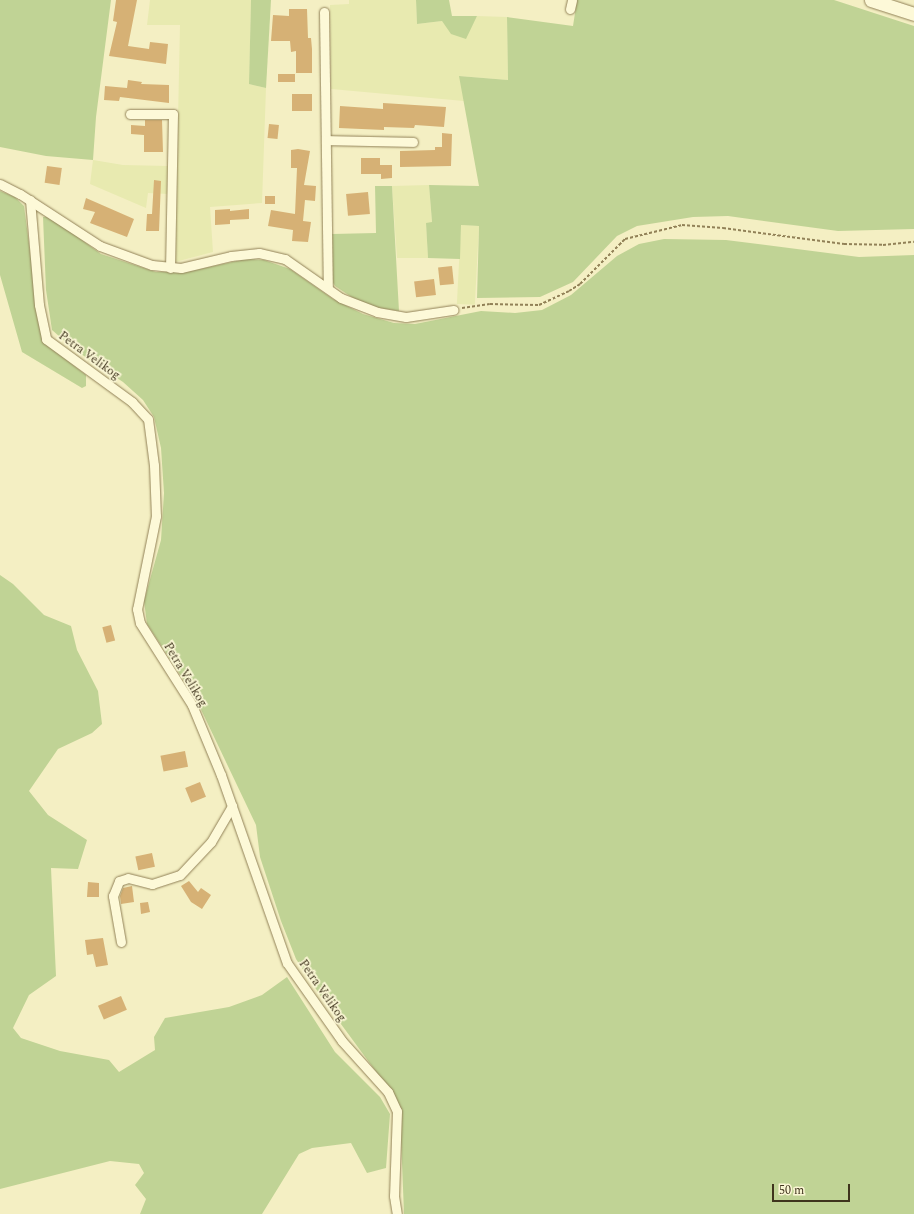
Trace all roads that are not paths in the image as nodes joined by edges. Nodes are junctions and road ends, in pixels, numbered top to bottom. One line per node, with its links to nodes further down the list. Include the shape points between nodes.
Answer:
1 (871, 0): 3 (street)
2 (324, 12): 5 (street)
3 (914, 14)
4 (130, 114): 9 (street, via 173,114)
5 (326, 140): 6 (street); 10 (street)
6 (413, 142)
7 (0, 184): 8 (street)
8 (30, 200): 9 (street, via 100,246 152,265); 12 (street, Petra Velikog, via 39,305 46,340 132,402 148,419 154,465 156,516 137,609 140,623 192,705)
9 (170, 268): 10 (street, via 259,253 285,260)
10 (328, 288): 11 (street, via 357,305 392,315 419,316)
11 (453, 310)
12 (232, 806): 13 (street, via 211,842 180,875 152,884 128,878 119,881 113,896); 14 (street, Petra Velikog, via 288,963 342,1041 388,1092 397,1111 394,1196)
13 (121, 942)
14 (397, 1214)

